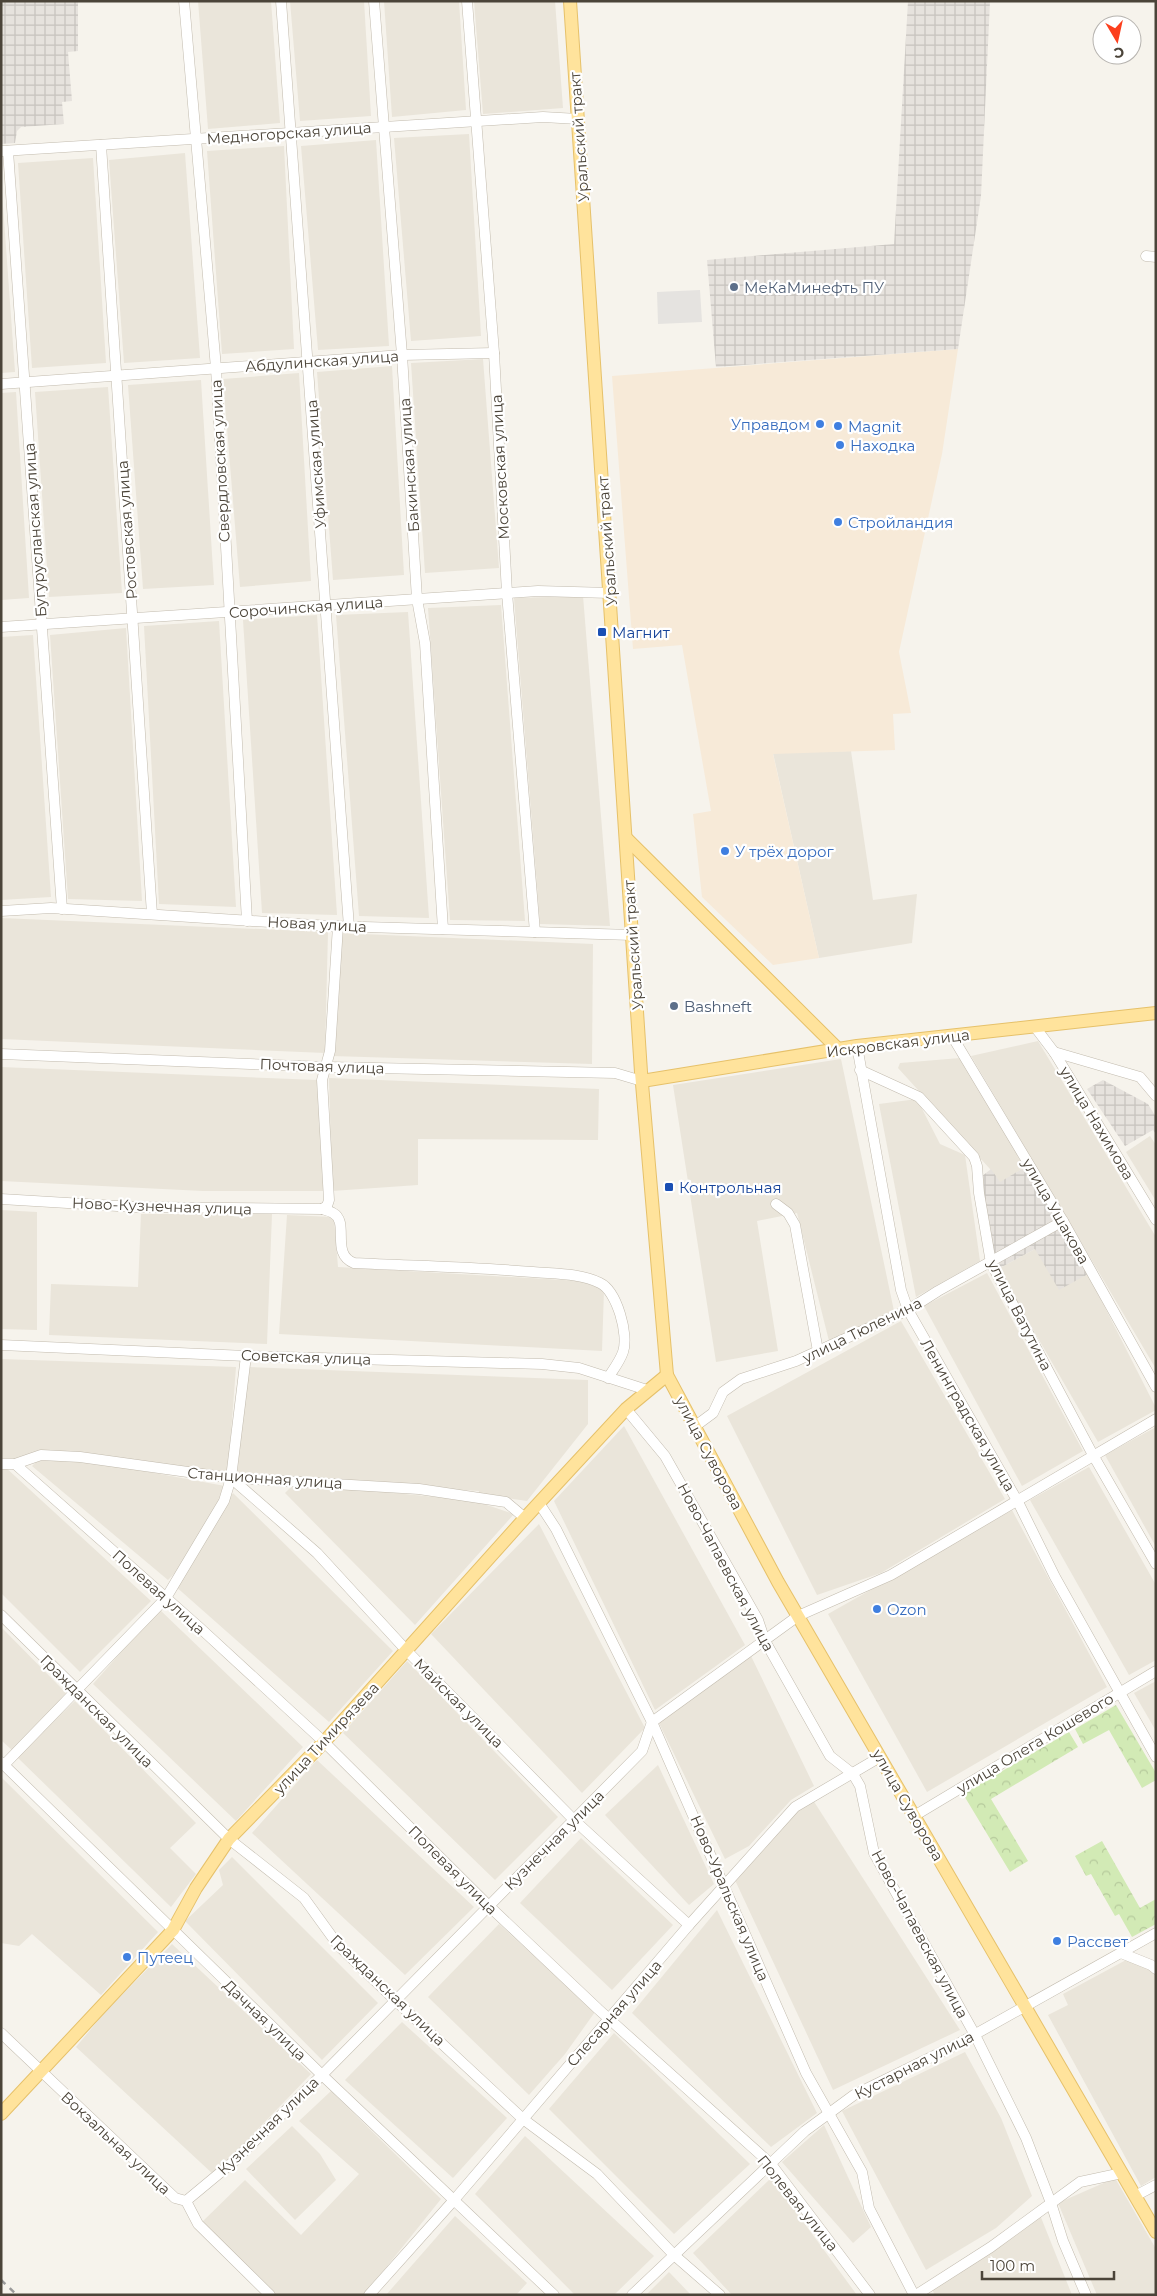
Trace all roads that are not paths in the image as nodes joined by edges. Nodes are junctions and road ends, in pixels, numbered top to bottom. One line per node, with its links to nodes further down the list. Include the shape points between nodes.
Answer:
1 (184, 1): 10 (street, Свердловская улица)
2 (281, 1): 9 (street, Уфимская улица)
3 (374, 1): 8 (street, Бакинская улица)
4 (467, 1): 7 (street, Московская улица)
5 (570, 1): 6 (main road, Уральский тракт)
6 (578, 119): 7 (street, Медногорская улица); 21 (main road, Уральский тракт)
7 (476, 122): 8 (street, Медногорская улица); 13 (street, Московская улица)
8 (384, 127): 9 (street, Медногорская улица); 14 (street, Бакинская улица)
9 (290, 133): 10 (street, Медногорская улица); 15 (street, Уфимская улица)
10 (196, 139): 11 (street, Медногорская улица); 16 (street, Свердловская улица)
11 (101, 145): 12 (street, Медногорская улица); 17 (street, Ростовская улица)
12 (5, 151): 18 (street, Бугурусланская улица)
13 (494, 353): 14 (street, Абдулинская улица); 20 (street, Московская улица)
14 (402, 355): 15 (street, Абдулинская улица); 22 (street, Бакинская улица)
15 (309, 363): 16 (street, Абдулинская улица); 23 (street, Уфимская улица)
16 (216, 368): 17 (street, Абдулинская улица); 24 (street, Свердловская улица)
17 (116, 377): 18 (street, Абдулинская улица); 25 (street, Ростовская улица)
18 (24, 382): 19 (street, Абдулинская улица); 26 (street, Бугурусланская улица)
19 (1, 384)
20 (507, 593): 21 (street, Сорочинская улица); 22 (street, Сорочинская улица); 35 (street, Московская улица)
21 (610, 593): 28 (main road, Уральский тракт)
22 (417, 599): 23 (street, Сорочинская улица); 34 (street, Бакинская улица, via 425,643)
23 (326, 605): 24 (street, Сорочинская улица); 33 (street, Уфимская улица)
24 (228, 612): 25 (street, Сорочинская улица); 32 (street, Свердловская улица)
25 (133, 618): 26 (street, Сорочинская улица); 31 (street, Ростовская улица)
26 (43, 624): 27 (street, Сорочинская улица); 29 (street, Бугурусланская улица)
27 (1, 627)
28 (626, 838): 36 (main road, Уральский тракт); 41 (main road)
29 (62, 909): 30 (street, Новая улица); 31 (street, Новая улица)
30 (1, 910)
31 (152, 914): 32 (street, Новая улица)
32 (247, 921): 33 (street, Новая улица)
33 (344, 926): 34 (street, Новая улица); 44 (street, Уфимская улица, via 330,1050)
34 (443, 930): 35 (street, Новая улица)
35 (535, 932): 36 (street, Новая улица)
36 (632, 935): 46 (main road, Уральский тракт)
37 (1156, 1013): 38 (main road, Искровская улица)
38 (1035, 1027): 39 (main road, Искровская улица); 42 (street, улица Нахимова)
39 (952, 1036): 40 (main road, Искровская улица); 51 (street, улица Ушакова)
40 (857, 1046): 41 (main road, Искровская улица); 45 (street, Ленинградская улица)
41 (838, 1049): 46 (main road, Искровская улица)
42 (1054, 1052): 47 (street, via 1140,1077); 52 (street, улица Нахимова)
43 (1, 1054): 44 (street, Почтовая улица)
44 (325, 1067): 46 (street, Почтовая улица, via 615,1072); 50 (street, Уфимская улица, via 322,1080 329,1200)
45 (860, 1070): 53 (street, улица Ватутина, via 919,1097 974,1157); 54 (street, Ленинградская улица, via 901,1290)
46 (642, 1081): 58 (main road, Уральский тракт)
47 (1156, 1096)
48 (1, 1199): 50 (street, Ново-Кузнечная улица, via 134,1207)
49 (776, 1204): 56 (street, via 796,1225)
50 (322, 1209): 59 (street, via 334,1213 339,1219 343,1254 354,1263 474,1267 576,1276 601,1283 613,1294 624,1341 624,1351)
51 (1063, 1220): 53 (street, улица Тюленина); 60 (street, улица Ушакова)
52 (1156, 1220)
53 (991, 1263): 54 (street, улица Тюленина); 65 (street, улица Ватутина)
54 (908, 1310): 56 (street, улица Тюленина); 69 (street, Ленинградская улица)
55 (1, 1345): 57 (street, Советская улица)
56 (818, 1351): 64 (street, улица Тюленина, via 741,1379 723,1392 713,1413)
57 (246, 1356): 59 (street, Советская улица, via 542,1364 579,1368); 68 (street)
58 (667, 1375): 61 (main road, улица Тимирязева); 64 (main road, улица Суворова)
59 (608, 1378): 61 (street, Советская улица)
60 (1156, 1387)
61 (647, 1390): 62 (main road, улица Тимирязева)
62 (626, 1409): 70 (main road, улица Тимирязева); 76 (street, Ново-Чапаевская улица, via 666,1456 758,1620)
63 (1156, 1419): 65 (street)
64 (694, 1427): 75 (main road, улица Суворова)
65 (1093, 1455): 69 (street); 72 (street, улица Ватутина)
66 (1, 1464): 67 (street, Станционная улица)
67 (15, 1464): 68 (street, Станционная улица, via 41,1455 80,1457); 73 (street, Полевая улица)
68 (231, 1478): 71 (street, Станционная улица, via 419,1489 506,1502); 73 (street, via 224,1501); 77 (street, Майская улица, via 317,1553)
69 (1018, 1502): 75 (street, via 892,1575); 80 (street, Ленинградская улица, via 1055,1577)
70 (539, 1504): 71 (main road, улица Тимирязева); 81 (street, Ново-Уральская улица, via 556,1529)
71 (525, 1518): 77 (main road, улица Тимирязева)
72 (1156, 1564)
73 (166, 1598): 79 (street); 82 (street, Полевая улица)
74 (1, 1615): 79 (street, Гражданская улица)
75 (798, 1616): 76 (street); 84 (main road, улица Суворова)
76 (765, 1641): 81 (street); 86 (street, Ново-Чапаевская улица, via 830,1756)
77 (407, 1651): 82 (main road, улица Тимирязева); 88 (street, Майская улица)
78 (1156, 1671): 80 (street, улица Олега Кошевого)
79 (75, 1690): 85 (street); 89 (street, Гражданская улица)
80 (1120, 1691): 83 (street, Ленинградская улица); 87 (street, улица Олега Кошевого)
81 (652, 1722): 88 (street, Кузнечная улица, via 642,1752); 90 (street, Ново-Уральская улица)
82 (324, 1742): 89 (main road, улица Тимирязева); 91 (street, Полевая улица)
83 (1156, 1757)
84 (880, 1758): 86 (street, Слесарная улица); 87 (main road, улица Суворова)
85 (3, 1764): 93 (street, Дачная улица)
86 (853, 1774): 90 (street, Слесарная улица, via 795,1807); 101 (street, Ново-Чапаевская улица, via 860,1786 874,1853)
87 (914, 1816): 98 (main road, улица Суворова)
88 (574, 1820): 91 (street, Кузнечная улица); 92 (street, Майская улица)
89 (229, 1839): 93 (main road, улица Тимирязева); 97 (street, Гражданская улица, via 304,1898 338,1945)
90 (724, 1885): 92 (street, Слесарная улица); 104 (street, Ново-Уральская улица, via 806,2073)
91 (489, 1906): 97 (street, Кузнечная улица); 99 (street, Полевая улица)
92 (689, 1925): 99 (street, Слесарная улица)
93 (173, 1930): 102 (main road, улица Тимирязева); 103 (street, Дачная улица)
94 (1156, 1933): 95 (street, Кустарная улица)
95 (1121, 1953): 96 (street); 98 (street, Кустарная улица)
96 (1156, 1968)
97 (396, 2000): 103 (street, Кузнечная улица); 106 (street, Гражданская улица)
98 (1025, 2007): 101 (street, Кустарная улица); 108 (main road, улица Суворова)
99 (609, 2019): 106 (street, Слесарная улица); 107 (street, Полевая улица)
100 (1, 2033): 102 (street, Вокзальная улица)
101 (975, 2034): 104 (street, Кустарная улица, via 854,2094); 113 (street, Ново-Чапаевская улица, via 1026,2138)
102 (40, 2072): 105 (main road, улица Тимирязева); 112 (street, Вокзальная улица, via 175,2198)
103 (322, 2075): 111 (street, Дачная улица); 112 (street, Кузнечная улица, via 232,2162)
104 (830, 2113): 107 (street, Кустарная улица, via 804,2131); 122 (street, Ново-Уральская улица, via 862,2172 869,2208)
105 (1, 2114)
106 (523, 2119): 111 (street, Слесарная улица); 115 (street, Гражданская улица, via 597,2174)
107 (770, 2164): 115 (street, Кустарная улица); 121 (street, Полевая улица)
108 (1122, 2173): 110 (main road, улица Суворова); 113 (street, via 1080,2182)
109 (1156, 2185): 110 (street)
110 (1135, 2196): 114 (main road, улица Суворова)
111 (454, 2200): 117 (street, Слесарная улица); 118 (street, Дачная улица)
112 (186, 2201): 116 (street, Вокзальная улица, via 198,2224)
113 (1051, 2203): 122 (street, via 991,2247); 123 (street, Ново-Чапаевская улица)
114 (1156, 2232)
115 (674, 2255): 119 (street, Кустарная улица); 120 (street, Гражданская улица)
116 (270, 2295)
117 (369, 2295)
118 (554, 2295)
119 (632, 2295)
120 (720, 2295)
121 (870, 2295)
122 (915, 2295)
123 (1086, 2295)

